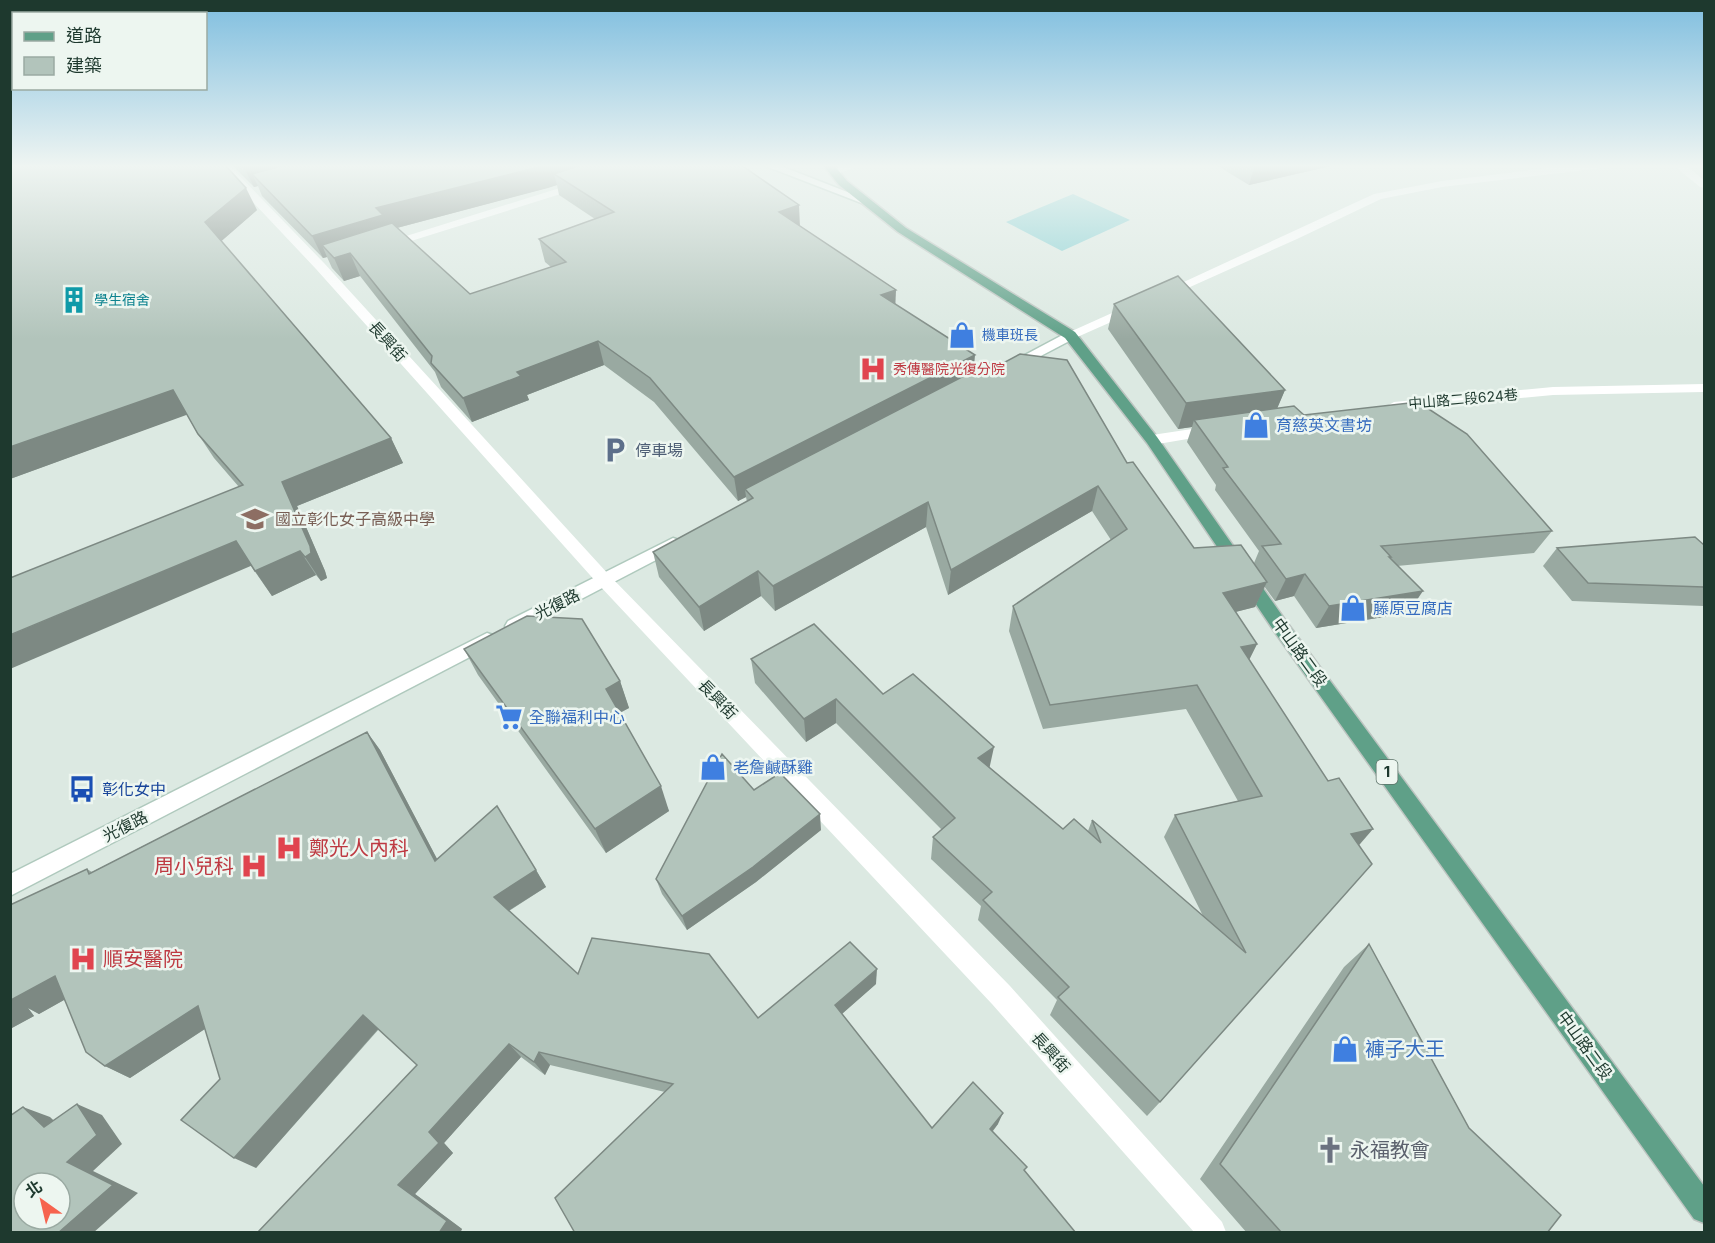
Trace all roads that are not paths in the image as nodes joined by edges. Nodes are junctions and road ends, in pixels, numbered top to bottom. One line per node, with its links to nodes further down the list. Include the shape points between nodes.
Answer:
1 (286, 223): 13 (street, 長興街)
2 (457, 223): 5 (street)
3 (894, 223): 6 (main road, 中山路二段 / 1)
4 (1322, 223): 6 (street)
5 (375, 249)
6 (1070, 335): 7 (street); 11 (main road, 中山路二段 / 1)
7 (996, 374)
8 (1704, 388): 9 (street, 中山路二段624巷, via 1553,391)
9 (1385, 407)
10 (1221, 430): 11 (street)
11 (1152, 440): 15 (main road, 中山路二段 / 1, via 1282,629)
12 (689, 535): 13 (street, 光復路)
13 (604, 580): 14 (street, 光復路); 16 (street, 長興街, via 1001,995)
14 (10, 886)
15 (1704, 1209)
16 (1212, 1233)

